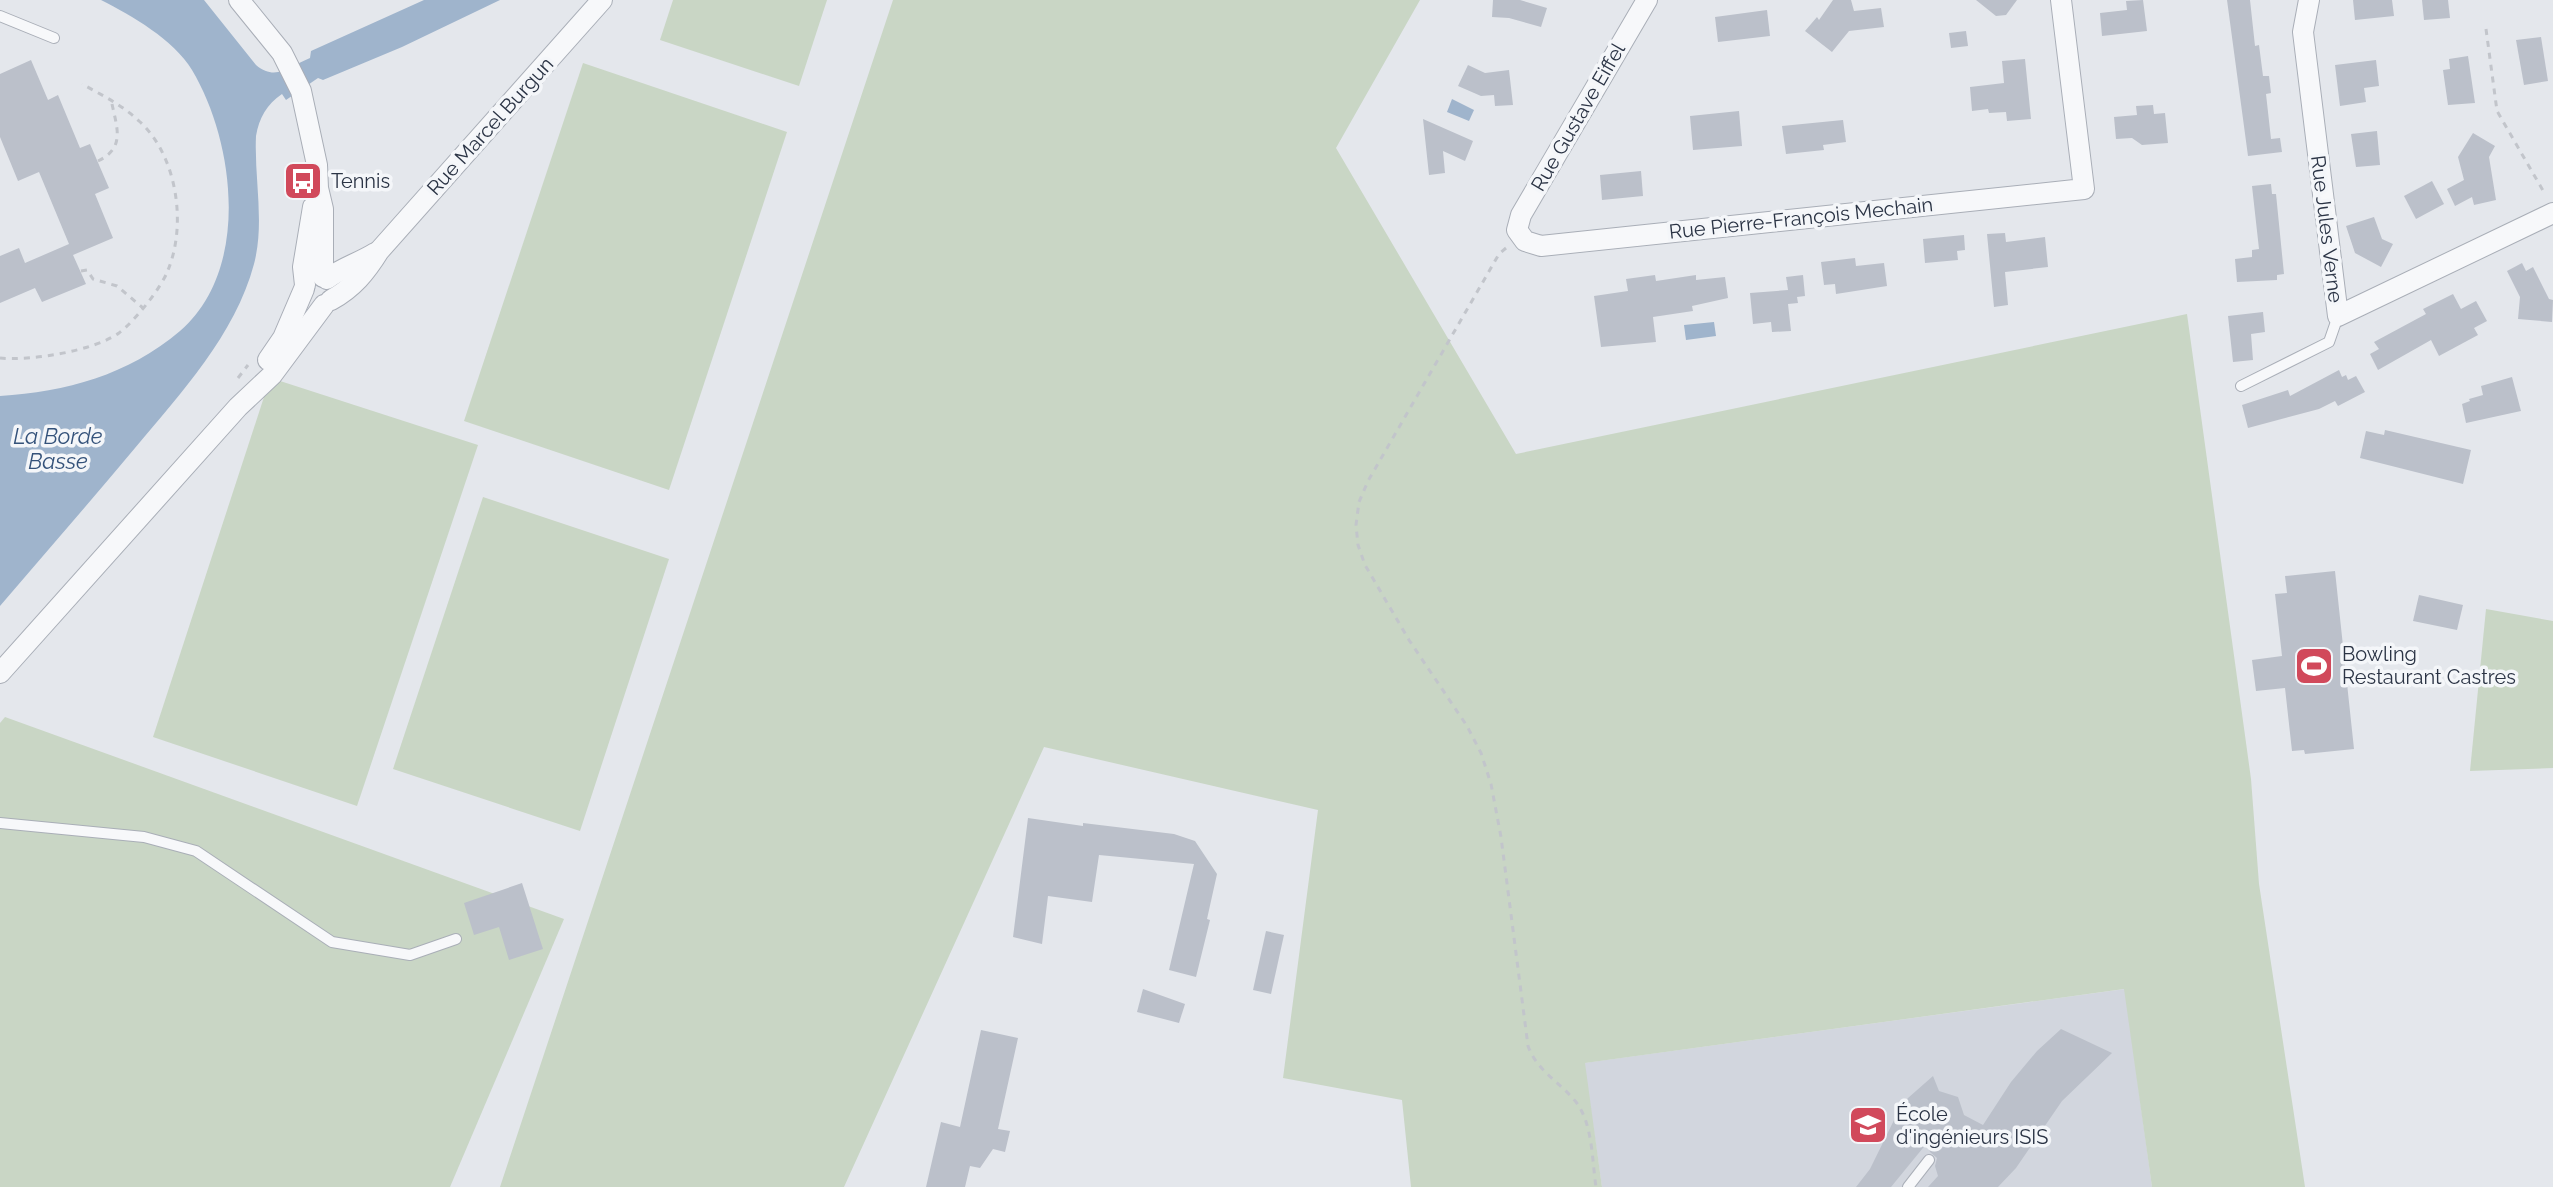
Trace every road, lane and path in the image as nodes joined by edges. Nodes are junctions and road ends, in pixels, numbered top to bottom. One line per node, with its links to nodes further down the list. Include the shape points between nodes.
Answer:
1 (239, 0): 16 (street, via 282,53 301,91 318,188 303,267)
2 (602, 0): 14 (street, Rue Marcel Burgun)
3 (1647, 0): 13 (street, Rue Gustave Eiffel, via 1521,215)
4 (2061, 0): 13 (street, Rue Pierre-François Mechain, via 2084,189 1541,246)
5 (2309, 0): 19 (street, Rue Jules Verne, via 2303,32)
6 (0, 16): 8 (lane)
7 (2486, 29): 12 (path, via 2497,111)
8 (54, 38)
9 (82, 84): 10 (path)
10 (111, 99): 11 (path, via 117,144 111,155); 18 (path, via 141,122 163,154 175,189 177,234 168,272)
11 (98, 161)
12 (2549, 204): 19 (street, Rue Jules Verne)
13 (1520, 237): 29 (path, via 1499,254 1396,428 1363,491 1356,534 1375,584 1481,753 1501,837 1526,1038 1531,1055 1581,1111)
14 (379, 251): 16 (street, Rue Marcel Burgun); 17 (street, Rue Marcel Burgun, via 365,273)
15 (81, 271): 18 (path, via 117,286)
16 (315, 282): 17 (street, via 333,291); 24 (street)
17 (327, 302): 24 (street, Rue Marcel Burgun, via 272,375)
18 (143, 308): 21 (path, via 119,333 74,352)
19 (2338, 316): 23 (lane, via 2329,342)
20 (253, 356): 22 (path)
21 (0, 358)
22 (236, 380)
23 (2241, 386)
24 (238, 407): 25 (street)
25 (0, 673)
26 (0, 823): 27 (lane, via 144,837 196,851 332,942 410,955)
27 (456, 939)
28 (1929, 1160): 30 (lane)
29 (1596, 1187)
30 (1908, 1187)

